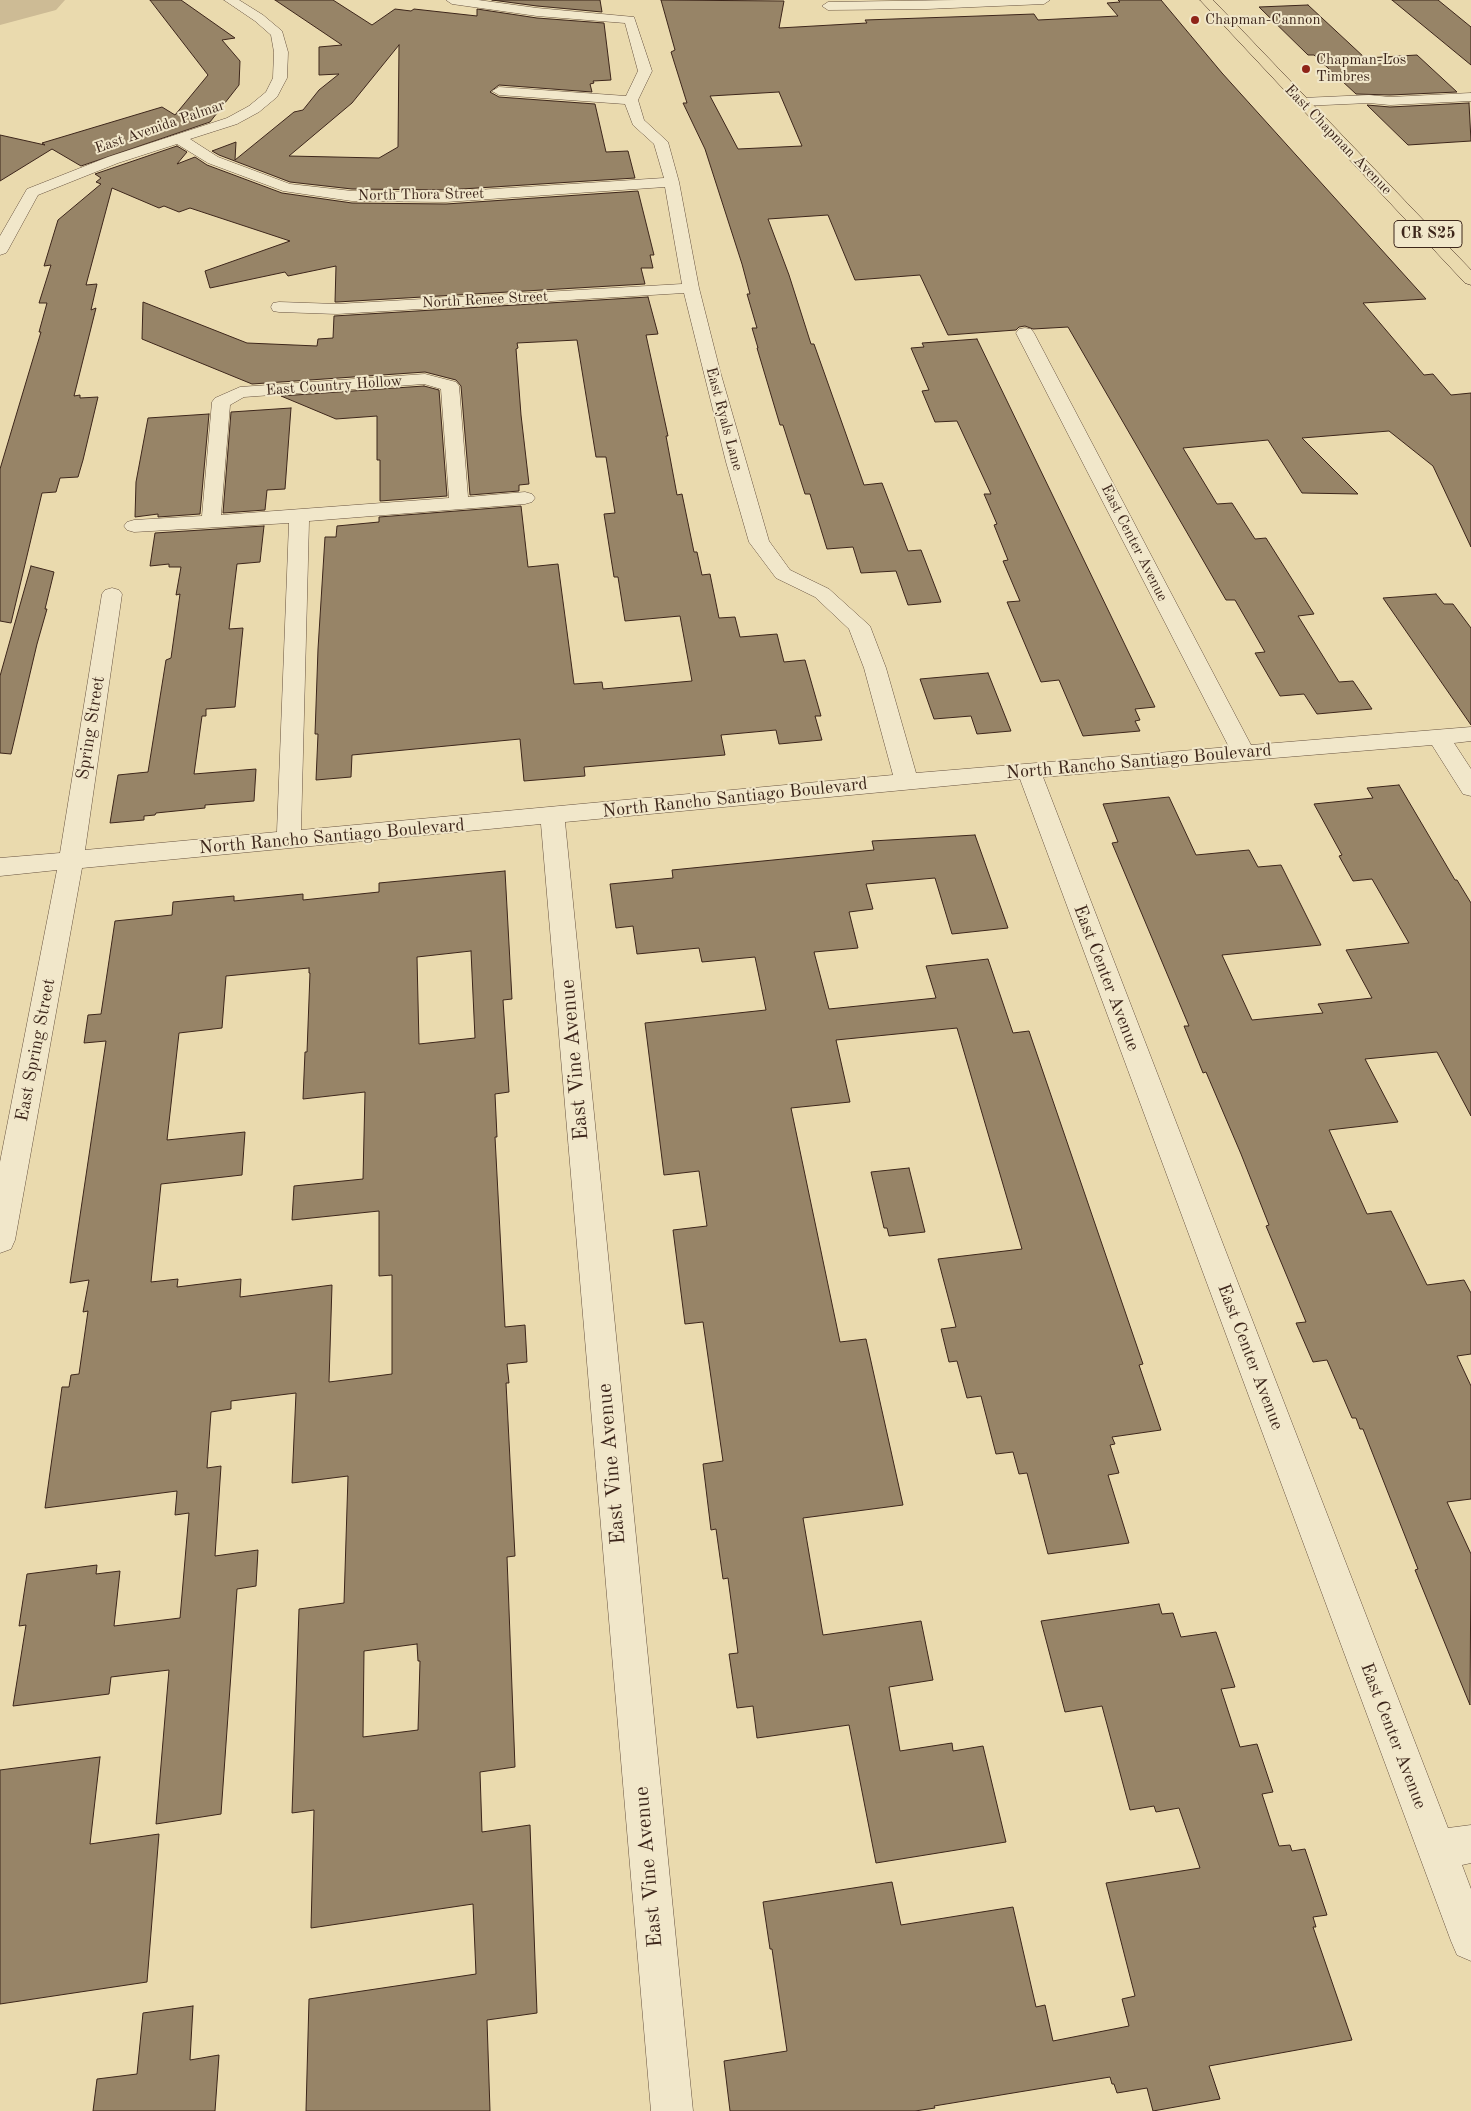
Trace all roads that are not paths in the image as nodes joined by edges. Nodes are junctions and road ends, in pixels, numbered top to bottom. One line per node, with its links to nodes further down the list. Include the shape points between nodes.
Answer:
1 (230, 0): 13 (street, East Avenida Palmar, via 277,34 281,52 280,78 272,94 254,109 232,121)
2 (452, 0): 8 (street)
3 (551, 0): 8 (street)
4 (1044, 0): 6 (street)
5 (1206, 0): 12 (main road, East Chapman Avenue / CR S25)
6 (926, 3): 7 (street)
7 (828, 6)
8 (537, 12): 11 (street, via 630,20 645,71)
9 (499, 91): 11 (street)
10 (1471, 97): 12 (street, via 1390,101 1378,105)
11 (631, 100): 14 (street, East Ryals Lane, via 638,122 661,142)
12 (1306, 106): 16 (main road, East Chapman Avenue / CR S25)
13 (180, 139): 14 (street, North Thora Street, via 213,160 288,188 352,196 446,197); 15 (street, East Avenida Palmar, via 113,160 32,192)
14 (672, 182): 17 (street, East Ryals Lane)
15 (0, 250)
16 (1471, 280)
17 (691, 288): 18 (street, North Renee Street, via 337,308); 30 (street, East Ryals Lane, via 759,542 783,574 822,593 858,626 875,668)
18 (279, 307)
19 (1025, 333): 28 (street, East Center Avenue)
20 (525, 498): 21 (street)
21 (458, 503): 22 (street); 23 (street, East Country Hollow, via 450,386 425,379 250,391 240,392 221,402)
22 (299, 516): 23 (street); 33 (street)
23 (211, 521): 24 (street)
24 (134, 526)
25 (112, 594): 34 (street, Spring Street)
26 (1471, 734): 27 (street, North Rancho Santiago Boulevard)
27 (1439, 738): 28 (street, North Rancho Santiago Boulevard); 31 (street)
28 (1243, 752): 29 (street, North Rancho Santiago Boulevard)
29 (1028, 772): 30 (street, North Rancho Santiago Boulevard); 38 (street, East Center Avenue)
30 (907, 781): 32 (street, North Rancho Santiago Boulevard)
31 (1471, 788)
32 (552, 816): 33 (street, North Rancho Santiago Boulevard); 40 (street, East Vine Avenue)
33 (289, 841): 34 (street, North Rancho Santiago Boulevard)
34 (71, 861): 35 (street, North Rancho Santiago Boulevard); 36 (street, East Spring Street)
35 (0, 867)
36 (10, 1132): 37 (street, East Spring Street)
37 (0, 1240)
38 (1454, 1846): 39 (street, East Center Avenue)
39 (1471, 1941)
40 (672, 2111)

